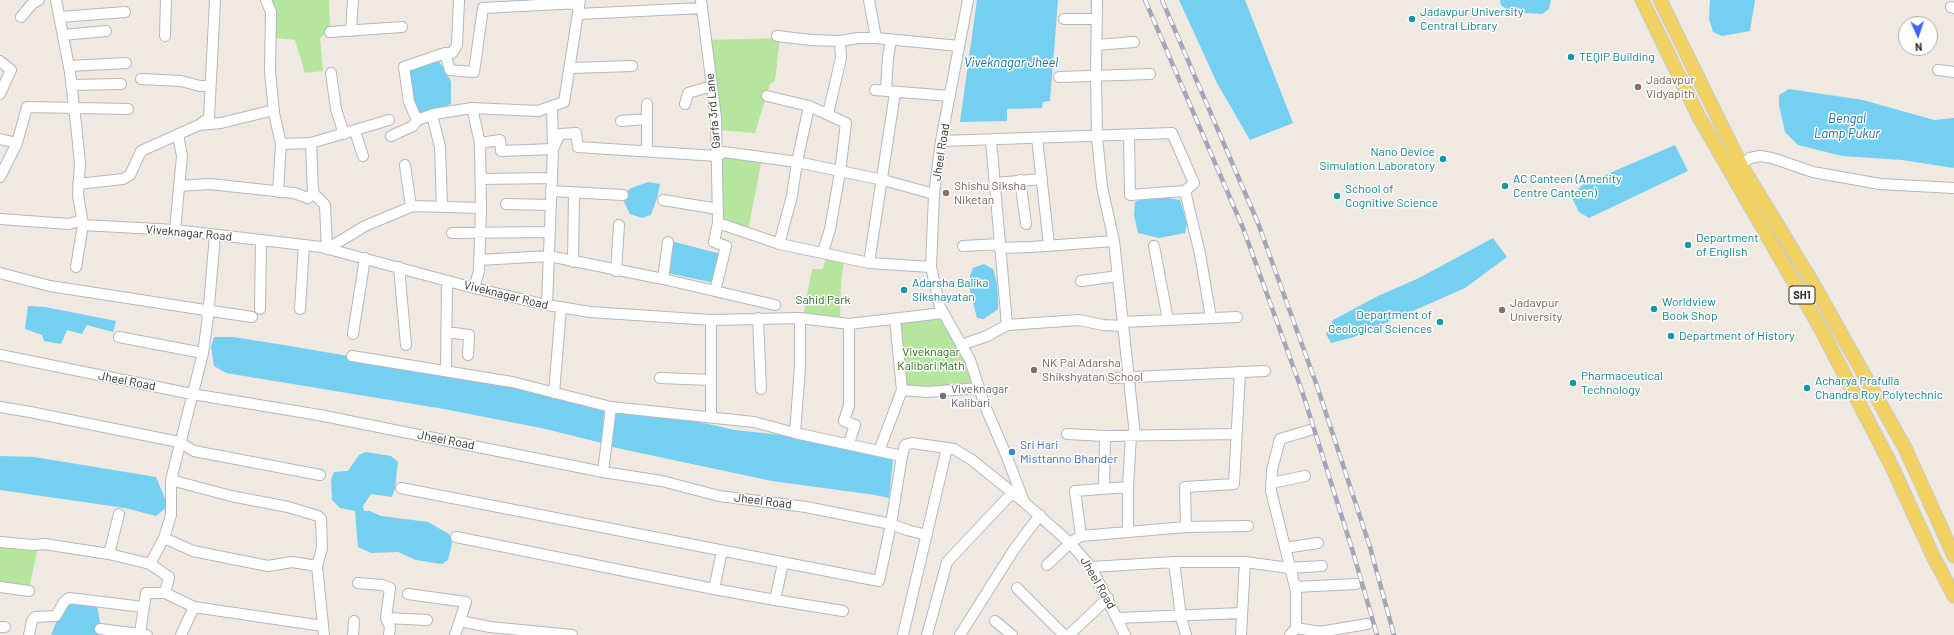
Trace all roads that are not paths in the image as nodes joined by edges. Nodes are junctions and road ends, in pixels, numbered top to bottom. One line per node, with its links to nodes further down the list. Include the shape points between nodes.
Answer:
1 (39, 0): 18 (street)
2 (56, 0): 19 (street)
3 (166, 0): 27 (street)
4 (215, 0): 50 (street)
5 (266, 0): 64 (street, via 271,12 270,71)
6 (353, 0): 24 (street)
7 (459, 0): 35 (street, via 457,45 452,53)
8 (870, 0): 29 (street)
9 (968, 0): 34 (street, Jheel Road)
10 (1097, 0): 21 (street)
11 (1642, 0): 92 (main road, SH1, via 1698,117)
12 (1660, 0): 92 (main road, SH1)
13 (580, 2): 17 (street); 35 (street, via 483,8 474,72 450,70)
14 (701, 4): 15 (street); 51 (street, Garfa 3rd Lane)
15 (659, 5): 17 (street)
16 (125, 12): 19 (street)
17 (578, 14): 40 (street)
18 (21, 17)
19 (60, 17): 26 (street)
20 (1064, 19): 21 (street)
21 (1097, 19): 33 (street)
22 (402, 27): 24 (street)
23 (106, 31): 26 (street)
24 (351, 31): 25 (street)
25 (330, 32)
26 (63, 35): 38 (street)
27 (165, 36)
28 (777, 36): 31 (street)
29 (876, 38): 30 (street); 31 (street)
30 (891, 40): 34 (street); 53 (street, via 888,57)
31 (840, 41): 65 (street, via 842,58)
32 (1134, 42): 33 (street)
33 (1096, 45): 45 (street)
34 (959, 46): 56 (street, Jheel Road)
35 (445, 53): 69 (street, via 404,67 409,102)
36 (0, 61): 54 (street, via 11,70)
37 (126, 63): 38 (street)
38 (69, 66): 49 (street)
39 (632, 66): 40 (street)
40 (570, 68): 59 (street, via 564,102)
41 (1938, 70): 42 (street)
42 (1954, 72)
43 (332, 73): 74 (street, via 336,109)
44 (1150, 74): 45 (street)
45 (1096, 76): 46 (street); 77 (street)
46 (1059, 77)
47 (141, 79): 50 (street, via 181,81)
48 (121, 84): 49 (street)
49 (71, 85): 62 (street)
50 (210, 86): 71 (street, via 209,118)
51 (712, 86): 58 (street, via 688,93); 89 (street, Garfa 3rd Lane)
52 (875, 90): 53 (street)
53 (891, 92): 56 (street); 98 (street)
54 (0, 94)
55 (768, 96): 60 (street)
56 (950, 96): 82 (street, Jheel Road)
57 (647, 104): 67 (street)
58 (685, 104)
59 (552, 106): 61 (street, via 538,111); 86 (street)
60 (809, 106): 65 (street); 90 (street)
61 (472, 108): 66 (street); 84 (street)
62 (74, 109): 63 (street); 83 (street, via 27,107); 101 (street, via 80,163)
63 (128, 109)
64 (274, 110): 71 (street, via 221,123); 85 (street)
65 (828, 114): 93 (street, via 846,123)
66 (432, 115): 69 (street); 115 (street, via 440,147)
67 (647, 119): 70 (street); 87 (street)
68 (389, 120): 72 (street)
69 (417, 120): 76 (street, via 413,126)
70 (621, 121)
71 (199, 125): 73 (street)
72 (355, 131): 74 (street); 88 (street)
73 (178, 134): 101 (street, via 141,151 130,175 123,179); 102 (street, via 182,156)
74 (344, 134): 81 (street)
75 (1129, 135): 77 (street); 105 (street, via 1172,133 1194,183); 105 (street, via 1130,195)
76 (391, 136)
77 (1097, 137): 78 (street); 129 (street, via 1102,187)
78 (1037, 138): 80 (street); 97 (street)
79 (0, 139): 83 (street)
80 (991, 140): 82 (street); 100 (street)
81 (311, 142): 85 (street); 107 (street)
82 (941, 142): 109 (street, Jheel Road)
83 (17, 143): 94 (street)
84 (480, 143): 86 (street, via 500,140 500,151); 96 (street)
85 (281, 144): 106 (street)
86 (553, 149): 87 (street, via 560,134 576,133 578,147); 95 (street)
87 (647, 151): 89 (street)
88 (363, 156)
89 (717, 156): 90 (street, via 723,152); 117 (street, Garfa 3rd Lane)
90 (797, 162): 93 (street); 131 (street, via 792,196)
91 (405, 165): 114 (street)
92 (1736, 169): 103 (street, via 1750,158 1760,156 1813,172 1880,184); 234 (main road, SH1, via 1815,288 1898,434); 253 (main road, SH1, via 1892,467)
93 (840, 172): 98 (street); 138 (street, via 830,229)
94 (0, 177)
95 (552, 178): 96 (street); 104 (street)
96 (481, 179): 116 (street)
97 (1042, 179): 99 (street); 133 (street)
98 (883, 180): 109 (street); 143 (street)
99 (1020, 180): 100 (street); 121 (street)
100 (995, 183): 135 (street)
101 (78, 184): 119 (street)
102 (179, 186): 106 (street, via 209,184); 123 (street)
103 (1954, 188)
104 (551, 191): 108 (street); 113 (street)
105 (1185, 191): 166 (street, via 1200,254)
106 (278, 192): 107 (street, via 294,193 308,198)
107 (313, 193): 137 (street, via 325,205)
108 (574, 193): 110 (street); 142 (street)
109 (934, 194): 144 (street, Jheel Road)
110 (622, 195)
111 (663, 200): 117 (street)
112 (506, 204): 113 (street)
113 (551, 205): 124 (street)
114 (411, 207): 115 (street); 137 (street, via 365,226)
115 (442, 207): 116 (street)
116 (481, 208): 126 (street)
117 (718, 209): 120 (street, Garfa 3rd Lane)
118 (0, 220): 119 (street, Viveknagar Road, via 69,224)
119 (82, 220): 123 (street, Viveknagar Road); 145 (street)
120 (718, 222): 131 (street); 154 (street, Garfa 3rd Lane, via 714,242 726,246)
121 (1026, 224)
122 (619, 225): 147 (street)
123 (175, 230): 127 (street, Viveknagar Road)
124 (550, 232): 126 (street); 139 (street)
125 (452, 233): 126 (street)
126 (480, 234): 141 (street)
127 (215, 235): 128 (street, Viveknagar Road); 160 (street)
128 (261, 240): 132 (street, Viveknagar Road); 158 (street)
129 (1114, 240): 133 (street); 149 (street)
130 (668, 242): 150 (street)
131 (779, 244): 138 (street)
132 (304, 245): 137 (street, Viveknagar Road); 159 (street)
133 (1049, 245): 135 (street)
134 (963, 246): 135 (street)
135 (999, 246): 172 (street)
136 (1154, 246): 169 (street)
137 (327, 249): 140 (street, Viveknagar Road)
138 (823, 252): 143 (street)
139 (549, 256): 141 (street); 142 (street); 155 (street)
140 (365, 258): 146 (street, Viveknagar Road); 174 (street)
141 (479, 260): 153 (street)
142 (573, 262): 147 (street)
143 (869, 263): 144 (street)
144 (931, 267): 161 (street, Jheel Road)
145 (76, 268)
146 (399, 268): 151 (street, Viveknagar Road); 176 (street)
147 (616, 271): 150 (street)
148 (0, 273): 160 (street, via 50,286)
149 (1118, 276): 152 (street); 171 (street)
150 (663, 279): 154 (street)
151 (448, 281): 153 (street, Viveknagar Road); 173 (street)
152 (1081, 281)
153 (474, 288): 155 (street, Viveknagar Road)
154 (716, 291): 156 (street)
155 (547, 305): 157 (street, Viveknagar Road)
156 (776, 305)
157 (561, 308): 168 (street, Viveknagar Road); 192 (street)
158 (260, 309)
159 (300, 309)
160 (207, 313): 162 (street); 178 (street)
161 (943, 313): 167 (street, Viveknagar Road); 177 (street, Jheel Road)
162 (252, 317)
163 (1237, 317): 166 (street)
164 (758, 318): 165 (street, Viveknagar Road); 168 (street, Viveknagar Road); 190 (street)
165 (800, 318): 170 (street, Viveknagar Road); 198 (street, via 800,367)
166 (1211, 318): 169 (street)
167 (896, 319): 170 (street, Viveknagar Road); 191 (street)
168 (711, 320): 188 (street)
169 (1168, 320): 171 (street)
170 (849, 324): 204 (street, via 849,406 844,421 855,425)
171 (1122, 324): 172 (street, via 1103,325 1079,320); 185 (street)
172 (1007, 325): 177 (street)
173 (447, 332): 180 (street, via 469,335); 183 (street)
174 (353, 334)
175 (119, 337): 178 (street)
176 (406, 345)
177 (962, 345): 189 (street, Jheel Road, via 972,364)
178 (203, 353): 193 (street)
179 (0, 355): 193 (street, Jheel Road)
180 (468, 355)
181 (352, 356): 183 (street)
182 (1265, 371): 184 (street)
183 (446, 372): 192 (street, via 512,382)
184 (1240, 372): 185 (street); 200 (street)
185 (1130, 376): 187 (street); 201 (street)
186 (660, 378): 188 (street)
187 (1112, 378)
188 (711, 380): 196 (street)
189 (979, 388): 191 (street, via 927,392); 217 (street, Jheel Road)
190 (761, 389)
191 (902, 390): 206 (street)
192 (554, 393): 195 (street)
193 (192, 394): 203 (street); 208 (street, Jheel Road, via 319,415)
194 (0, 407): 203 (street)
195 (611, 407): 196 (street); 208 (street)
196 (711, 416): 198 (street, via 754,422)
197 (1310, 430): 212 (street, via 1280,439 1274,458)
198 (794, 433): 204 (street)
199 (1067, 434): 202 (street)
200 (1236, 434): 201 (street); 222 (street, via 1234,484 1185,487)
201 (1133, 435): 202 (street); 214 (street)
202 (1105, 436): 213 (street)
203 (179, 442): 209 (street, via 194,451); 211 (street)
204 (849, 443): 206 (street)
205 (947, 448): 207 (street, via 912,443 905,445); 216 (street, via 954,448 972,460); 224 (street)
206 (879, 451): 207 (street)
207 (902, 456): 220 (street)
208 (602, 472): 220 (street, Jheel Road, via 662,481 719,496 806,507)
209 (320, 475)
210 (1305, 476): 212 (street)
211 (171, 480): 227 (street, via 171,514); 240 (street, via 318,516 321,519 322,548)
212 (1272, 483): 231 (street, via 1271,492)
213 (1104, 487): 214 (street); 225 (street, via 1075,491)
214 (1128, 487): 223 (street)
215 (401, 488): 232 (street)
216 (1012, 492): 217 (street); 279 (street, via 948,562)
217 (1024, 502): 219 (street, Jheel Road)
218 (119, 514): 233 (street)
219 (1040, 516): 229 (street, Jheel Road); 280 (street, via 1015,548)
220 (891, 524): 224 (street, Jheel Road); 237 (street, via 879,581)
221 (1248, 526): 222 (street)
222 (1186, 527): 223 (street)
223 (1128, 531): 225 (street)
224 (927, 535): 278 (street)
225 (1081, 536): 229 (street)
226 (456, 537): 249 (street)
227 (164, 538): 238 (street); 240 (street, via 193,551 268,566 292,562)
228 (0, 542): 233 (street, via 44,544)
229 (1070, 543): 239 (street); 242 (street, Jheel Road)
230 (1318, 543): 231 (street)
231 (1285, 548): 243 (street)
232 (722, 551): 237 (street); 249 (street)
233 (109, 554): 238 (street)
234 (1954, 556)
235 (1174, 562): 236 (street); 242 (street); 260 (street)
236 (1245, 562): 243 (street); 259 (street)
237 (784, 563): 255 (street)
238 (150, 564): 251 (street, via 169,577)
239 (1047, 565)
240 (317, 566): 269 (street)
241 (1322, 566): 243 (street)
242 (1091, 567): 254 (street, Jheel Road)
243 (1289, 568): 247 (street)
244 (358, 583): 261 (street, via 390,588)
245 (1356, 584): 247 (street)
246 (0, 587): 250 (street)
247 (1295, 587): 270 (street)
248 (1017, 588): 282 (street)
249 (714, 589): 255 (street)
250 (28, 591)
251 (165, 593): 256 (street); 257 (street, via 146,593)
252 (408, 594): 265 (street, via 466,602)
253 (1954, 596)
254 (1108, 598): 262 (street, Jheel Road); 283 (street)
255 (775, 600): 258 (street)
256 (194, 606): 269 (street); 273 (street)
257 (143, 607): 271 (street); 272 (street, via 69,598 56,616 34,617)
258 (843, 611)
259 (1242, 613): 260 (street); 286 (street)
260 (1181, 617): 262 (street); 285 (street)
261 (386, 618): 263 (street); 275 (street, via 390,627)
262 (1118, 618): 284 (street, Jheel Road)
263 (426, 620)
264 (354, 621): 274 (street)
265 (460, 621): 276 (street); 277 (street, via 490,627)
266 (995, 621): 281 (street)
267 (1367, 624): 270 (street, via 1320,632)
268 (100, 628): 271 (street)
269 (323, 631)
270 (1293, 631)
271 (144, 634)
272 (29, 635)
273 (181, 635)
274 (353, 635)
275 (389, 635)
276 (455, 635)
277 (572, 635)
278 (903, 635)
279 (927, 635)
280 (960, 635)
281 (1012, 635)
282 (1064, 635)
283 (1069, 635)
284 (1125, 635)
285 (1186, 635)
286 (1241, 635)

